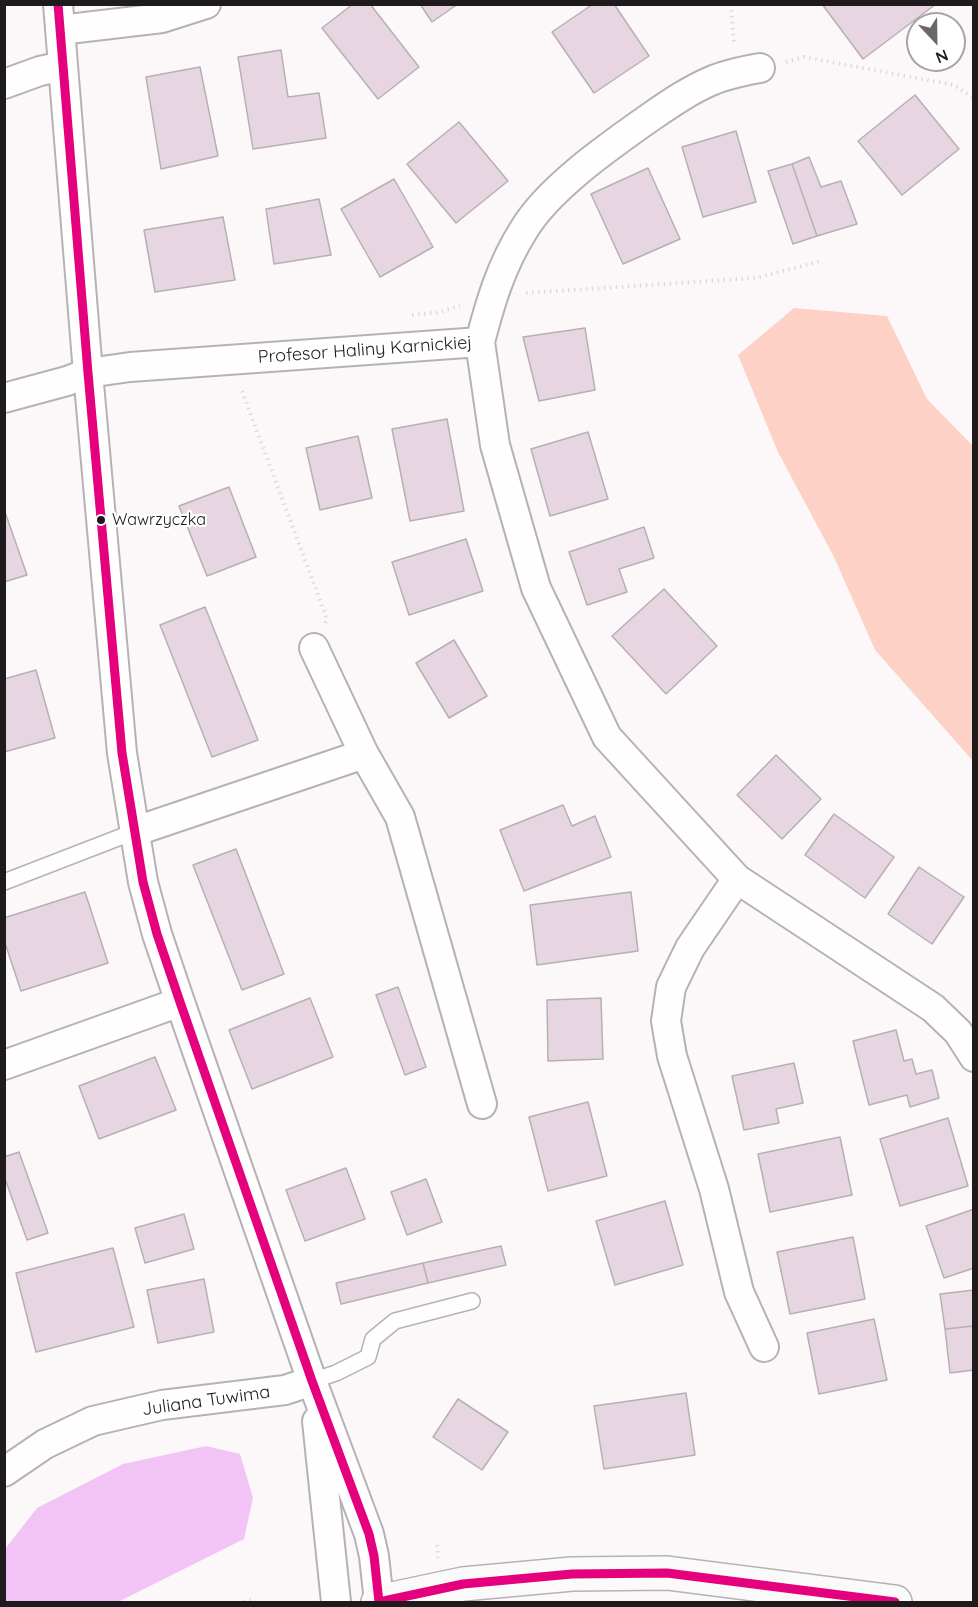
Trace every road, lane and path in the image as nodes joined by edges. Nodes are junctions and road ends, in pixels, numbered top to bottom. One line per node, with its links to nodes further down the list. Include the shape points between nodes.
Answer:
1 (206, 4): 3 (street, via 162,18)
2 (731, 4): 5 (path)
3 (59, 17): 4 (street)
4 (63, 66): 6 (street); 11 (street)
5 (748, 70): 7 (path, via 804,57 954,85); 9 (street, Profesor Haliny Karnickiej, via 710,81 682,96 619,139 548,198 503,266)
6 (4, 84)
7 (974, 98)
8 (821, 261): 9 (path, via 756,278)
9 (493, 295): 10 (street, Profesor Haliny Karnickiej)
10 (480, 342): 11 (street, Profesor Haliny Karnickiej); 17 (street, via 495,445 517,528 536,588 574,669 607,737)
11 (88, 373): 13 (street, Profesor Haliny Karnickiej); 16 (street, via 122,753)
12 (243, 391): 14 (path, via 327,619)
13 (4, 398)
14 (314, 648): 15 (street)
15 (364, 754): 16 (street); 22 (street, via 400,817)
16 (136, 831): 18 (lane); 19 (street, via 143,882)
17 (737, 879): 20 (street, via 933,1008 958,1032); 24 (street, via 690,948 671,987 666,1021 672,1056 714,1189 739,1292)
18 (4, 882)
19 (180, 1002): 21 (street); 25 (street)
20 (974, 1057)
21 (4, 1065)
22 (482, 1104)
23 (472, 1301): 25 (lane, via 395,1322 373,1339 368,1357)
24 (764, 1347)
25 (312, 1380): 26 (street, Juliana Tuwima, via 285,1390 162,1405 93,1421 45,1444); 31 (street); 32 (street, via 369,1534)
26 (4, 1472)
27 (437, 1545): 28 (path)
28 (438, 1559)
29 (254, 1599): 30 (path)
30 (244, 1602)
31 (336, 1602)
32 (379, 1602): 33 (main road, via 463,1584 572,1574 668,1573)
33 (894, 1602)

